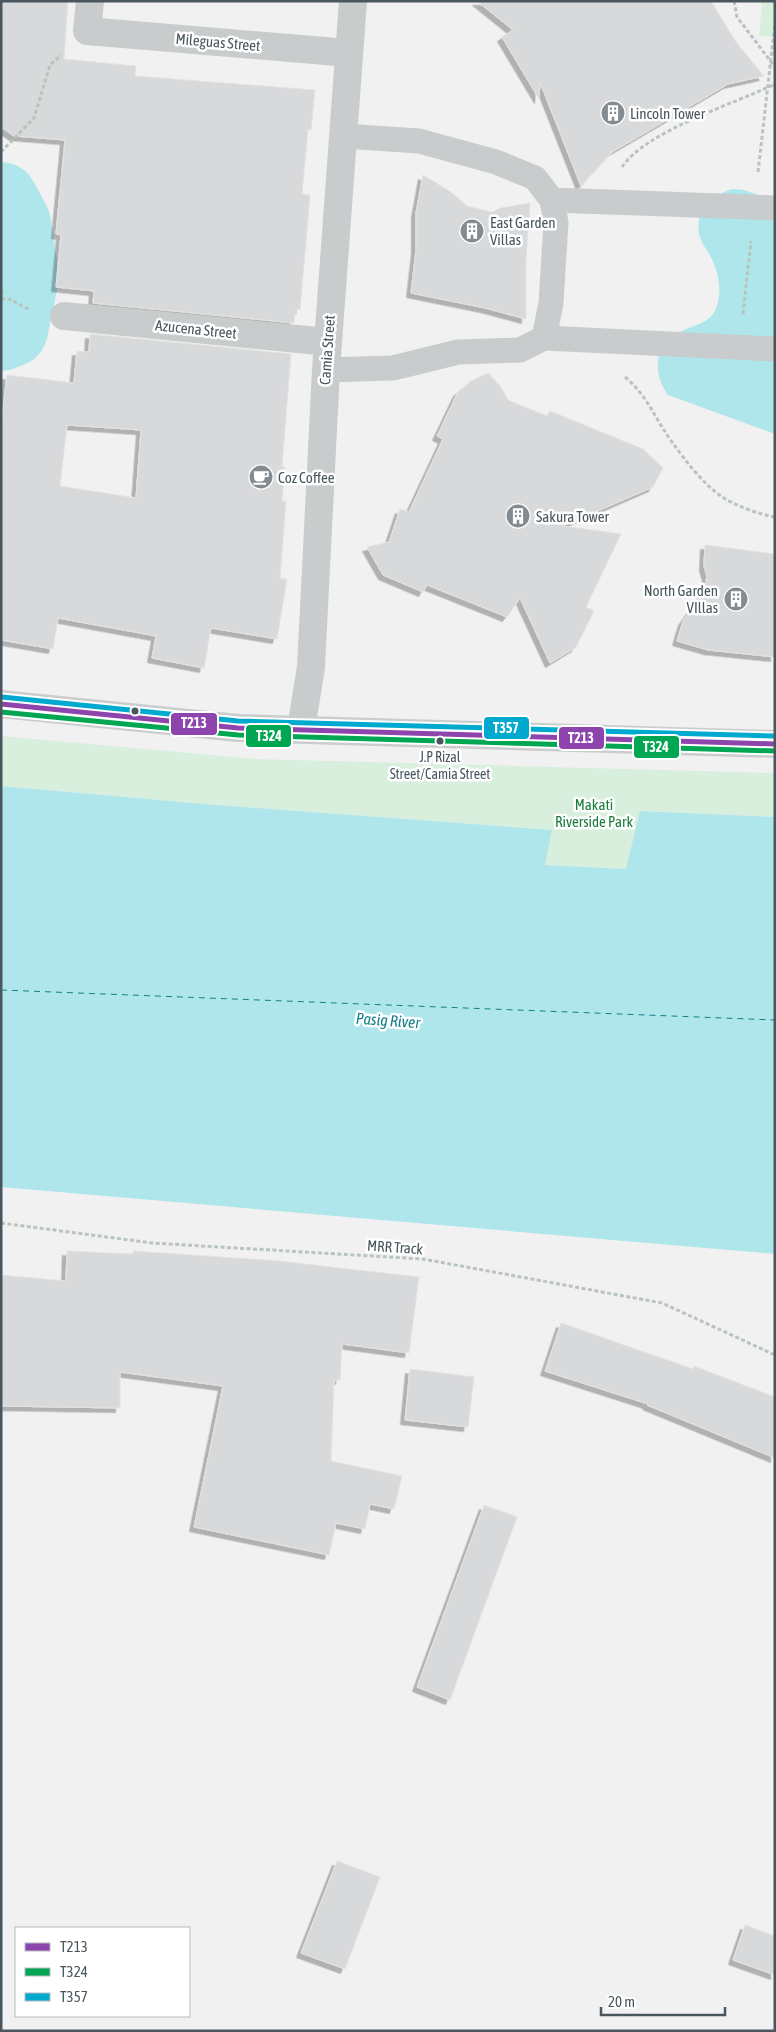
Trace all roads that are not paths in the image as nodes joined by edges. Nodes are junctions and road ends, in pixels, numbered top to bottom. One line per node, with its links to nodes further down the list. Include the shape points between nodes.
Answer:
1 (90, 1): 3 (street, Mileguas Street, via 87,31)
2 (353, 1): 3 (street, Camia Street)
3 (349, 53): 4 (street, Camia Street)
4 (343, 136): 5 (lane, via 419,141 496,162 535,178); 9 (street, Camia Street)
5 (552, 200): 6 (lane); 8 (lane, via 556,222 551,302)
6 (775, 208)
7 (64, 316): 9 (street, Azucena Street)
8 (544, 338): 10 (lane); 11 (lane, via 520,350 458,352 393,368)
9 (328, 342): 11 (street, Camia Street)
10 (775, 349)
11 (326, 370): 13 (street, Camia Street, via 310,667)
12 (1, 704): 13 (main road, via 238,728)
13 (301, 729): 14 (main road)
14 (775, 744)

